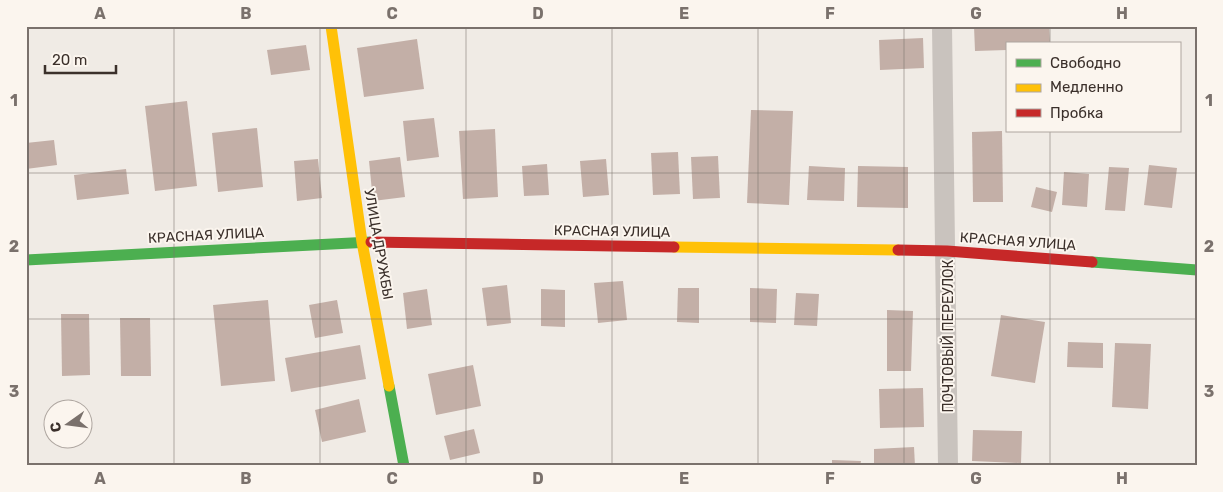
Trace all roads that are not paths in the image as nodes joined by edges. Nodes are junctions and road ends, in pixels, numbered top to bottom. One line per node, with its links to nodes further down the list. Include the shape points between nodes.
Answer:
1 (331, 26): 3 (street, УЛИЦА ДРУЖБЫ)
2 (942, 26): 4 (street, ПОЧТОВЫЙ ПЕРЕУЛОК)
3 (362, 242): 4 (street, КРАСНАЯ УЛИЦА); 5 (street, КРАСНАЯ УЛИЦА); 7 (street, УЛИЦА ДРУЖБЫ)
4 (947, 251): 6 (street, КРАСНАЯ УЛИЦА); 8 (street, ПОЧТОВЫЙ ПЕРЕУЛОК)
5 (26, 260)
6 (1197, 270)
7 (404, 466)
8 (948, 466)

